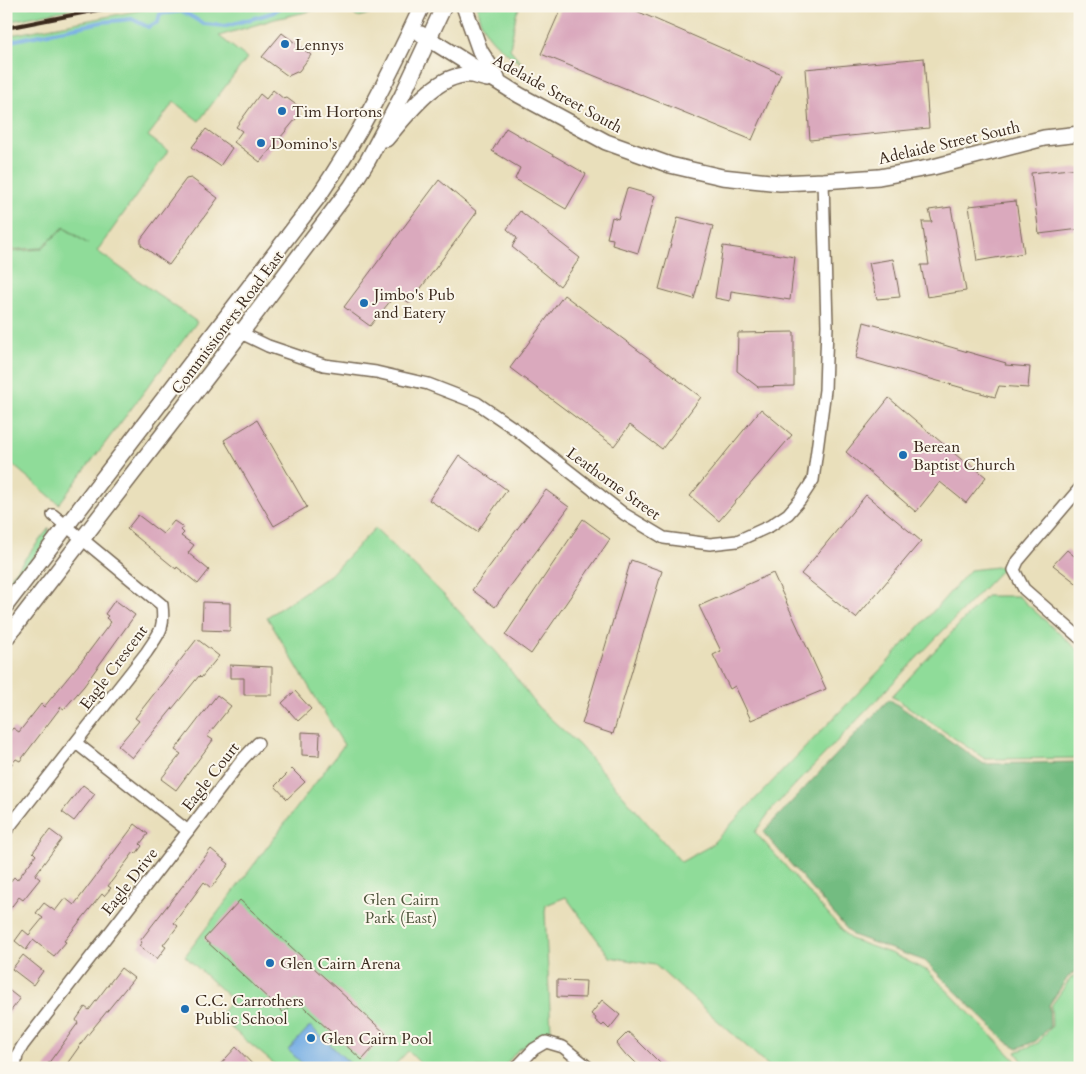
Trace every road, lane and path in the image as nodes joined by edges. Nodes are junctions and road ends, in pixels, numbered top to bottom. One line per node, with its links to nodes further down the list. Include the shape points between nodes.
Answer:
1 (422, 6): 4 (main road, Commissioners Road East)
2 (444, 6): 5 (main road, Commissioners Road East)
3 (464, 6): 6 (main road, via 480,51)
4 (411, 29): 5 (main road, Adelaide Street South); 10 (main road, Commissioners Road East, via 339,167)
5 (428, 38): 6 (main road, Adelaide Street South); 8 (main road, Commissioners Road East)
6 (501, 83): 8 (main road, via 470,75 447,79 424,96); 9 (main road, Adelaide Street South, via 606,142 670,165 751,180)
7 (1080, 134): 9 (main road, Adelaide Street South, via 1044,138 933,167 879,177)
8 (368, 160): 11 (main road, Commissioners Road East)
9 (823, 182): 11 (street, Leathorne Street, via 828,326 825,390 813,480 788,514 737,542 710,544 664,538 624,514 477,403 428,384 324,365)
10 (224, 320): 11 (street, Leathorne Street); 14 (main road, Commissioners Road East)
11 (241, 333): 15 (main road, Commissioners Road East)
12 (1080, 488): 18 (street, via 1018,561 1014,570 1024,589)
13 (53, 515): 14 (street, Eagle Crescent)
14 (67, 526): 15 (street, Eagle Crescent); 16 (main road, Commissioners Road East)
15 (83, 540): 17 (main road, Commissioners Road East); 19 (street, Eagle Crescent, via 162,605 164,620 146,653)
16 (6, 605)
17 (6, 638)
18 (1080, 638)
19 (76, 742): 21 (street); 22 (street, Eagle Crescent)
20 (258, 743): 21 (street, Eagle Court)
21 (188, 830): 23 (street, Eagle Drive, via 23,1045)
22 (6, 831)
23 (15, 1068)
24 (516, 1068): 25 (street, via 534,1048 546,1042 563,1047)
25 (588, 1068)

